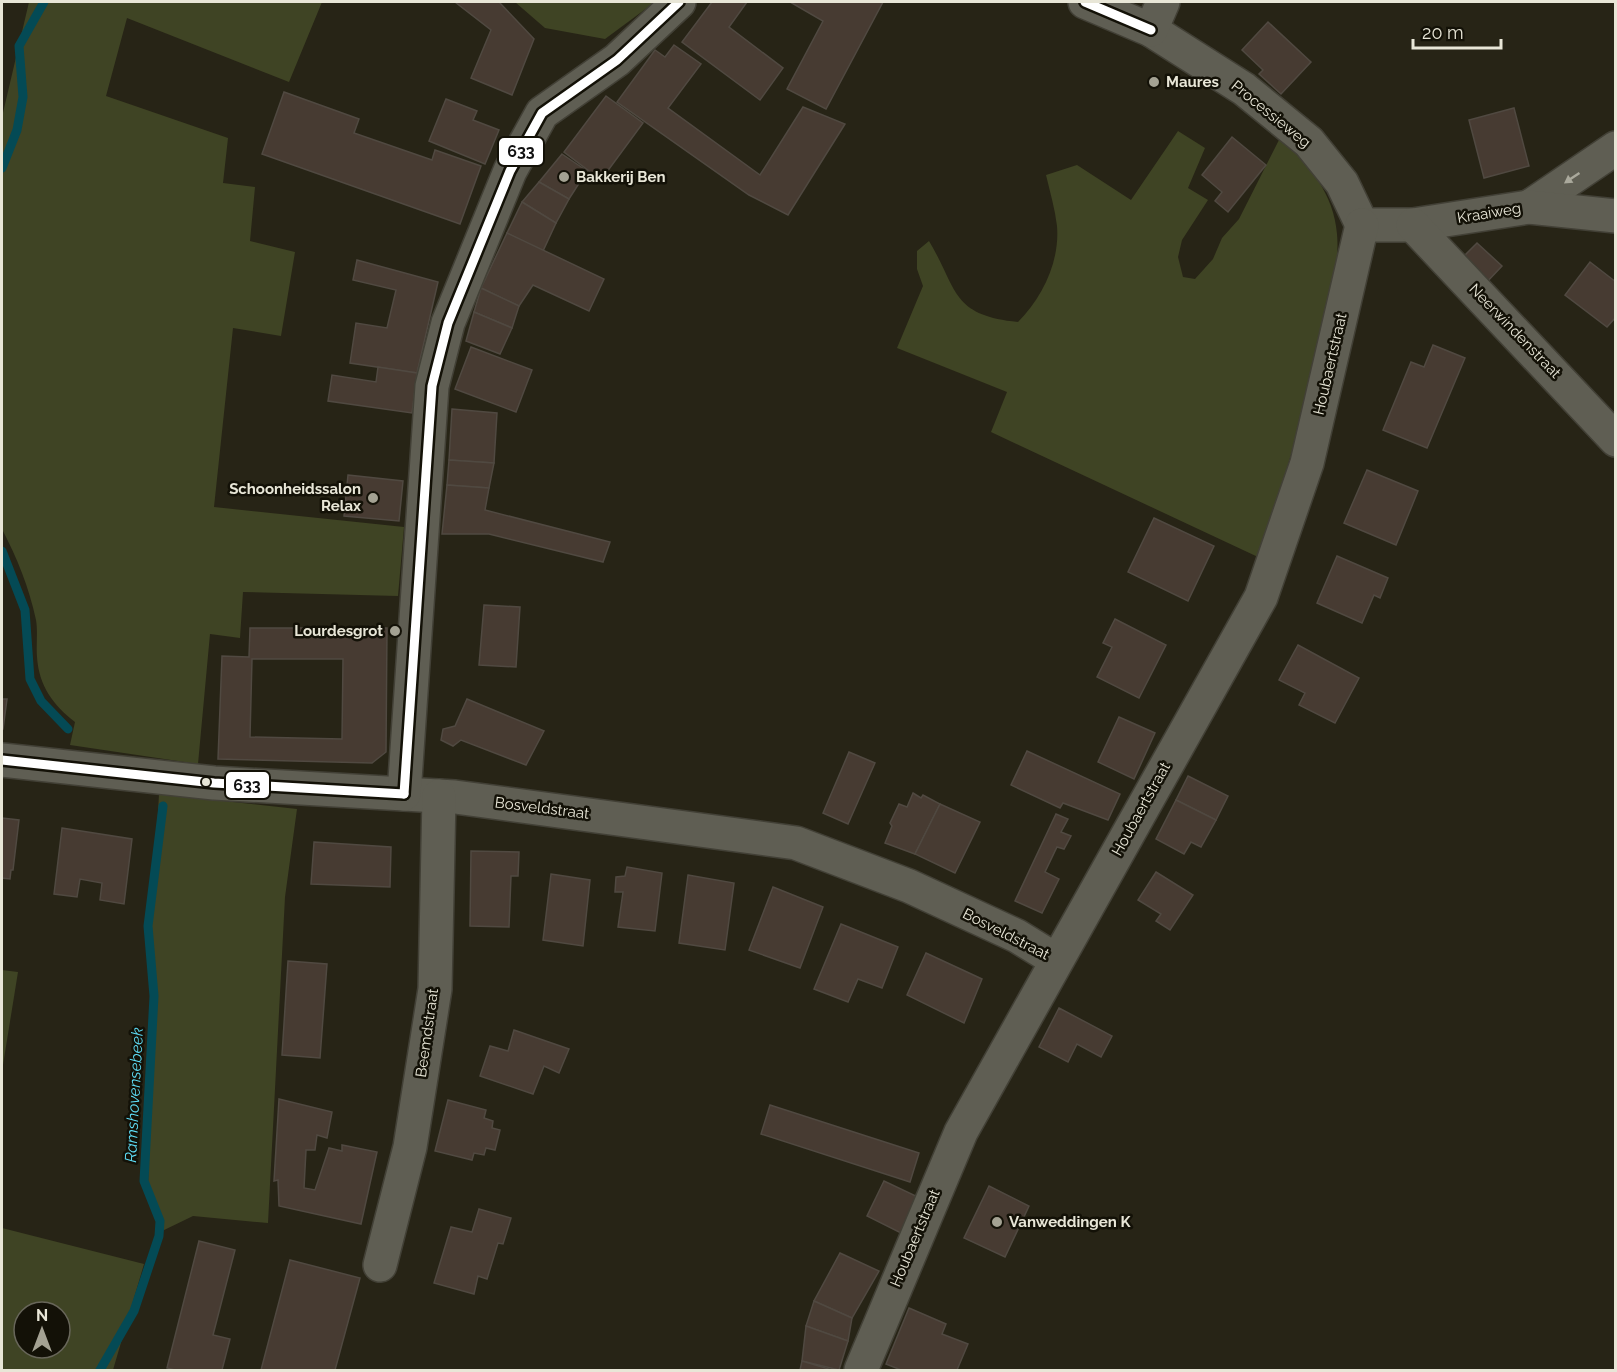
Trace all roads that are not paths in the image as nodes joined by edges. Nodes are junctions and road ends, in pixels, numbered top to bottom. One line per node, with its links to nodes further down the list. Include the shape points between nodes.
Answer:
1 (679, 2): 11 (street, via 617,60 542,113 510,171 448,323 432,386)
2 (1085, 2): 3 (street, Processieweg)
3 (1157, 16): 7 (street, Processieweg, via 1309,142 1342,183)
4 (1616, 148): 5 (street, one-way to 5)
5 (1529, 207): 6 (street, Kraaiweg); 8 (street, Kraaiweg)
6 (1616, 216)
7 (1362, 225): 8 (street, Kraaiweg); 13 (street, Houbaertstraat, via 1307,463 1261,597)
8 (1413, 225): 9 (street, Neerwindenstraat)
9 (1616, 440)
10 (2, 759): 11 (street, Bosveldstraat, via 214,783)
11 (404, 794): 12 (street, Bosveldstraat)
12 (439, 796): 13 (street, Bosveldstraat, via 796,843 909,886 1017,936); 14 (street, Beemdstraat, via 435,989 410,1147)
13 (1056, 960): 15 (street, Houbaertstraat, via 962,1132)
14 (380, 1265)
15 (861, 1371)

